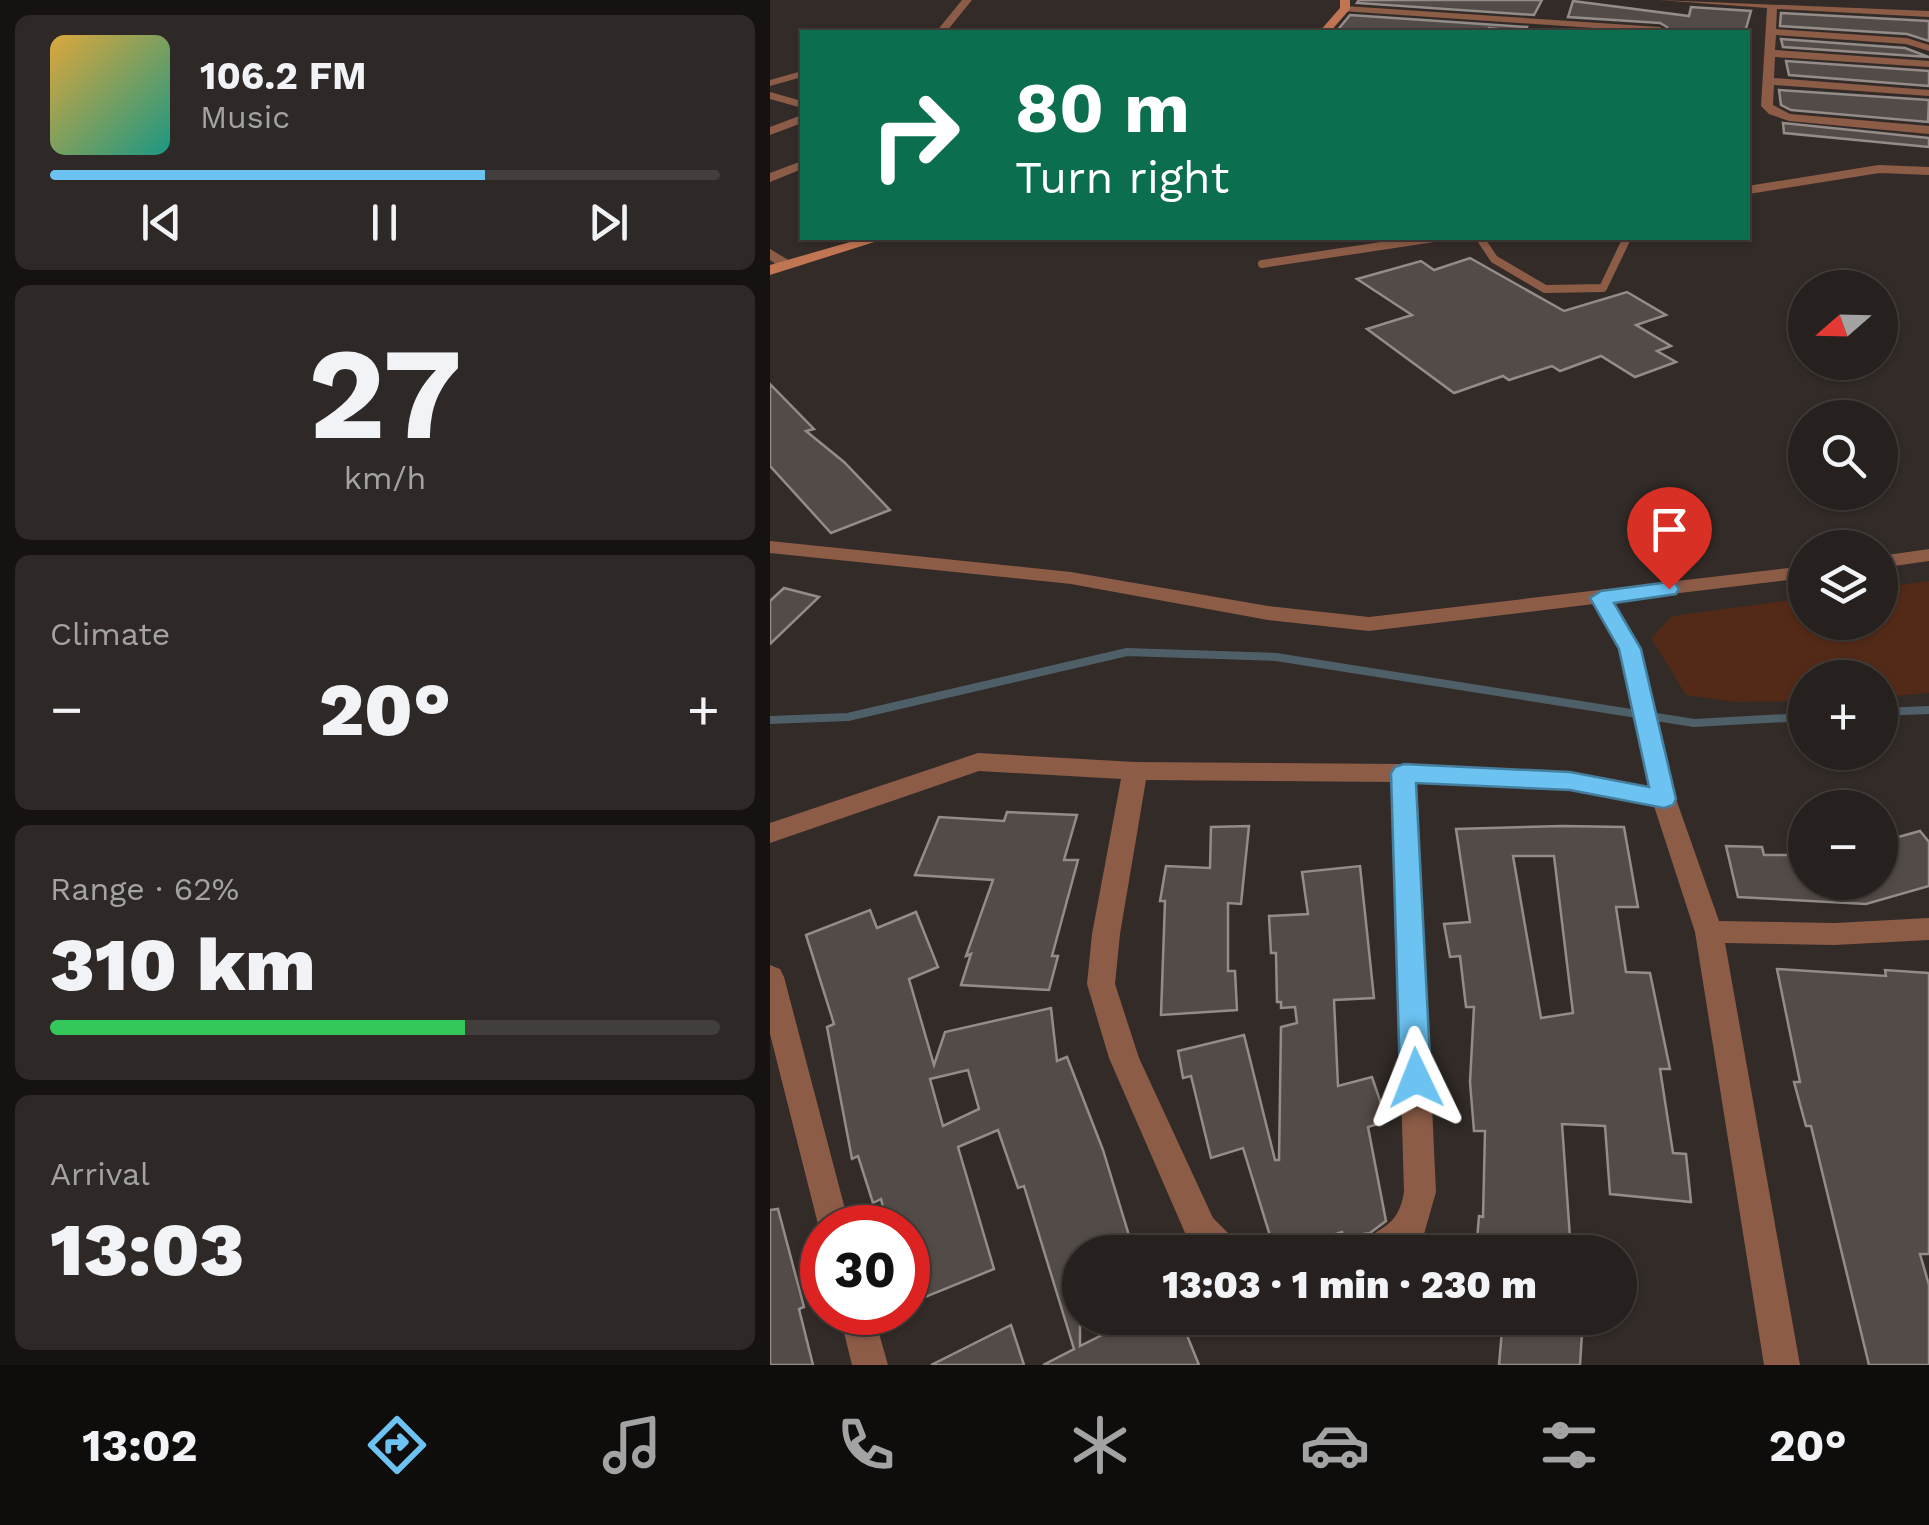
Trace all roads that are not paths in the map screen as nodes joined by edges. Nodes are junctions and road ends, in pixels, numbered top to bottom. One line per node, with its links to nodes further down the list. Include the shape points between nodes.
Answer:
1 (967, 0): 9 (street)
2 (1457, 0): 6 (street)
3 (1666, 0): 5 (street); 13 (street)
4 (1345, 4): 6 (street); 10 (street)
5 (1772, 7): 7 (street); 14 (street)
6 (1449, 14): 8 (street); 11 (street)
7 (1929, 14)
8 (1547, 27): 12 (street)
9 (943, 30)
10 (1326, 30)
11 (1439, 30)
12 (1632, 30)
13 (1660, 30)
14 (1770, 32): 15 (street); 16 (street)
15 (1929, 48)
16 (1770, 53): 17 (street); 19 (street)
17 (1929, 64)
18 (800, 75): 20 (street)
19 (1768, 82): 21 (street); 25 (street, via 1768,106 1788,118)
20 (770, 83)
21 (1929, 92)
22 (770, 95): 23 (street)
23 (800, 104)
24 (800, 121): 26 (street)
25 (1929, 130)
26 (770, 131)
27 (800, 166): 29 (street)
28 (1929, 171): 30 (lane, via 1880,169)
29 (770, 178)
30 (1750, 190)
31 (872, 240): 37 (street)
32 (1421, 240): 36 (lane)
33 (1481, 240): 34 (lane, via 1494,259 1544,289 1603,288)
34 (1626, 240)
35 (770, 252): 37 (street)
36 (1262, 264)
37 (778, 267)
38 (770, 547): 42 (street, via 1071,578 1268,614 1369,624)
39 (1929, 555): 40 (street)
40 (1898, 559)
41 (1788, 574): 42 (street)
42 (1601, 598): 45 (street, via 1630,649)
43 (1136, 771): 44 (street); 46 (street, via 978,762); 51 (street, via 1101,984 1124,1058)
44 (1404, 773): 45 (street, via 1570,781); 52 (street, via 1420,1192 1416,1220)
45 (1664, 799): 48 (street)
46 (770, 833)
47 (1929, 929): 48 (street)
48 (1708, 932): 55 (street)
49 (772, 992): 50 (street)
50 (828, 1205)
51 (1206, 1235)
52 (1404, 1235)
53 (862, 1335): 54 (street)
54 (870, 1365)
55 (1782, 1365)

